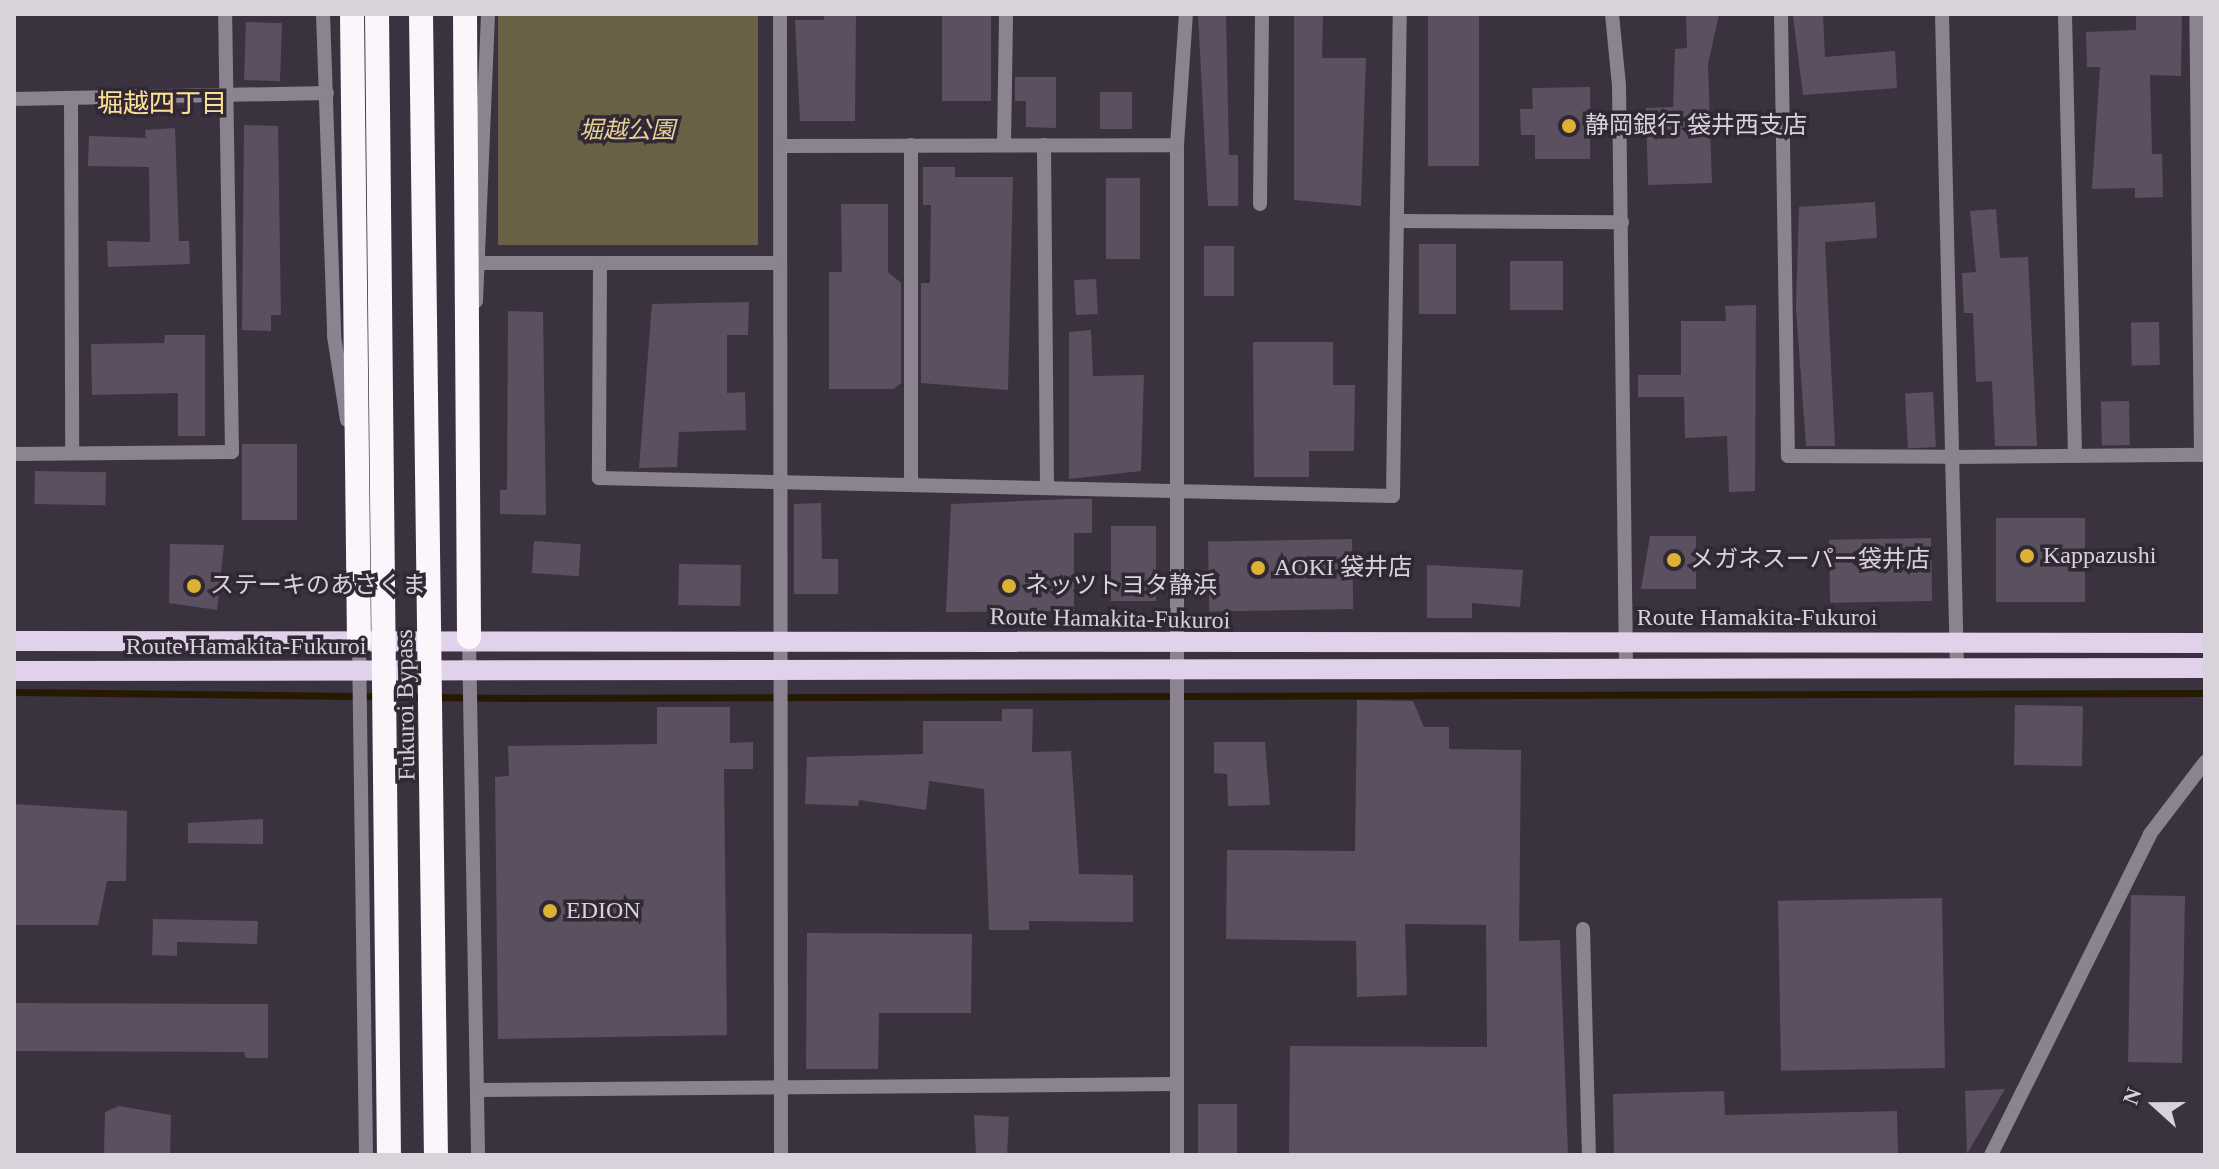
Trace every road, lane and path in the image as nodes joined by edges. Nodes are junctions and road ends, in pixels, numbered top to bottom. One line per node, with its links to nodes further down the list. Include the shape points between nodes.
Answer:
1 (225, 14): 19 (street)
2 (323, 14): 18 (street)
3 (352, 14): 43 (highway)
4 (377, 14): 66 (highway, Fukuroi Bypass, bridge)
5 (421, 14): 67 (highway, Fukuroi Bypass, bridge)
6 (465, 14): 34 (highway)
7 (488, 14): 31 (street)
8 (780, 14): 26 (street)
9 (1006, 14): 23 (street)
10 (1186, 14): 25 (street)
11 (1262, 14): 27 (street)
12 (1400, 14): 28 (street)
13 (1612, 14): 29 (street)
14 (1781, 14): 38 (street, via 1788,456)
15 (1942, 14): 38 (street)
16 (2065, 14): 37 (street)
17 (2196, 14): 30 (street)
18 (327, 93): 19 (street); 43 (street, via 334,336)
19 (225, 95): 20 (street); 35 (street, via 232,452)
20 (71, 98): 21 (street); 35 (street)
21 (14, 99)
22 (911, 145): 23 (street); 26 (street); 40 (street)
23 (1004, 145): 24 (street)
24 (1044, 145): 25 (street); 41 (street)
25 (1177, 145): 42 (street)
26 (781, 146): 33 (street)
27 (1260, 204)
28 (1401, 221): 29 (street); 42 (street, via 1393,496)
29 (1622, 222): 50 (street)
30 (2203, 255): 37 (street, via 2201,455)
31 (482, 263): 32 (street); 34 (street)
32 (600, 263): 33 (street); 39 (street, via 599,478)
33 (779, 263): 39 (street)
34 (468, 351): 44 (highway)
35 (72, 453): 36 (street)
36 (14, 454)
37 (2075, 456): 38 (street)
38 (1952, 457): 49 (street)
39 (780, 482): 40 (street); 45 (street)
40 (911, 484): 41 (street)
41 (1047, 485): 42 (street)
42 (1181, 487): 51 (street)
43 (358, 499): 47 (highway)
44 (469, 637): 45 (main road, Route Hamakita-Fukuroi); 47 (main road, Route Hamakita-Fukuroi); 57 (street)
45 (782, 639): 51 (main road, Route Hamakita-Fukuroi); 56 (street)
46 (14, 641): 47 (main road, Route Hamakita-Fukuroi)
47 (359, 642): 59 (street)
48 (2205, 643): 49 (main road, Route Hamakita-Fukuroi)
49 (1956, 644): 50 (main road, Route Hamakita-Fukuroi); 54 (street)
50 (1625, 645): 51 (main road, Route Hamakita-Fukuroi); 53 (street)
51 (1179, 647): 58 (street)
52 (2205, 668): 54 (main road, Route Hamakita-Fukuroi)
53 (1626, 669): 54 (main road, Route Hamakita-Fukuroi); 58 (main road, Route Hamakita-Fukuroi)
54 (1957, 669)
55 (14, 671): 59 (main road, Route Hamakita-Fukuroi)
56 (782, 671): 57 (main road, Route Hamakita-Fukuroi); 58 (main road, Route Hamakita-Fukuroi); 62 (street)
57 (470, 672): 59 (main road, Route Hamakita-Fukuroi); 64 (street)
58 (1179, 673): 63 (street)
59 (359, 674): 65 (street)
60 (2205, 762): 72 (street, via 2150,834)
61 (1583, 929): 71 (street)
62 (781, 1084): 63 (street); 64 (street); 69 (street)
63 (1176, 1084): 70 (street)
64 (479, 1090): 68 (street)
65 (366, 1155)
66 (389, 1155)
67 (436, 1155)
68 (478, 1155)
69 (781, 1155)
70 (1177, 1155)
71 (1589, 1155)
72 (1991, 1155)

